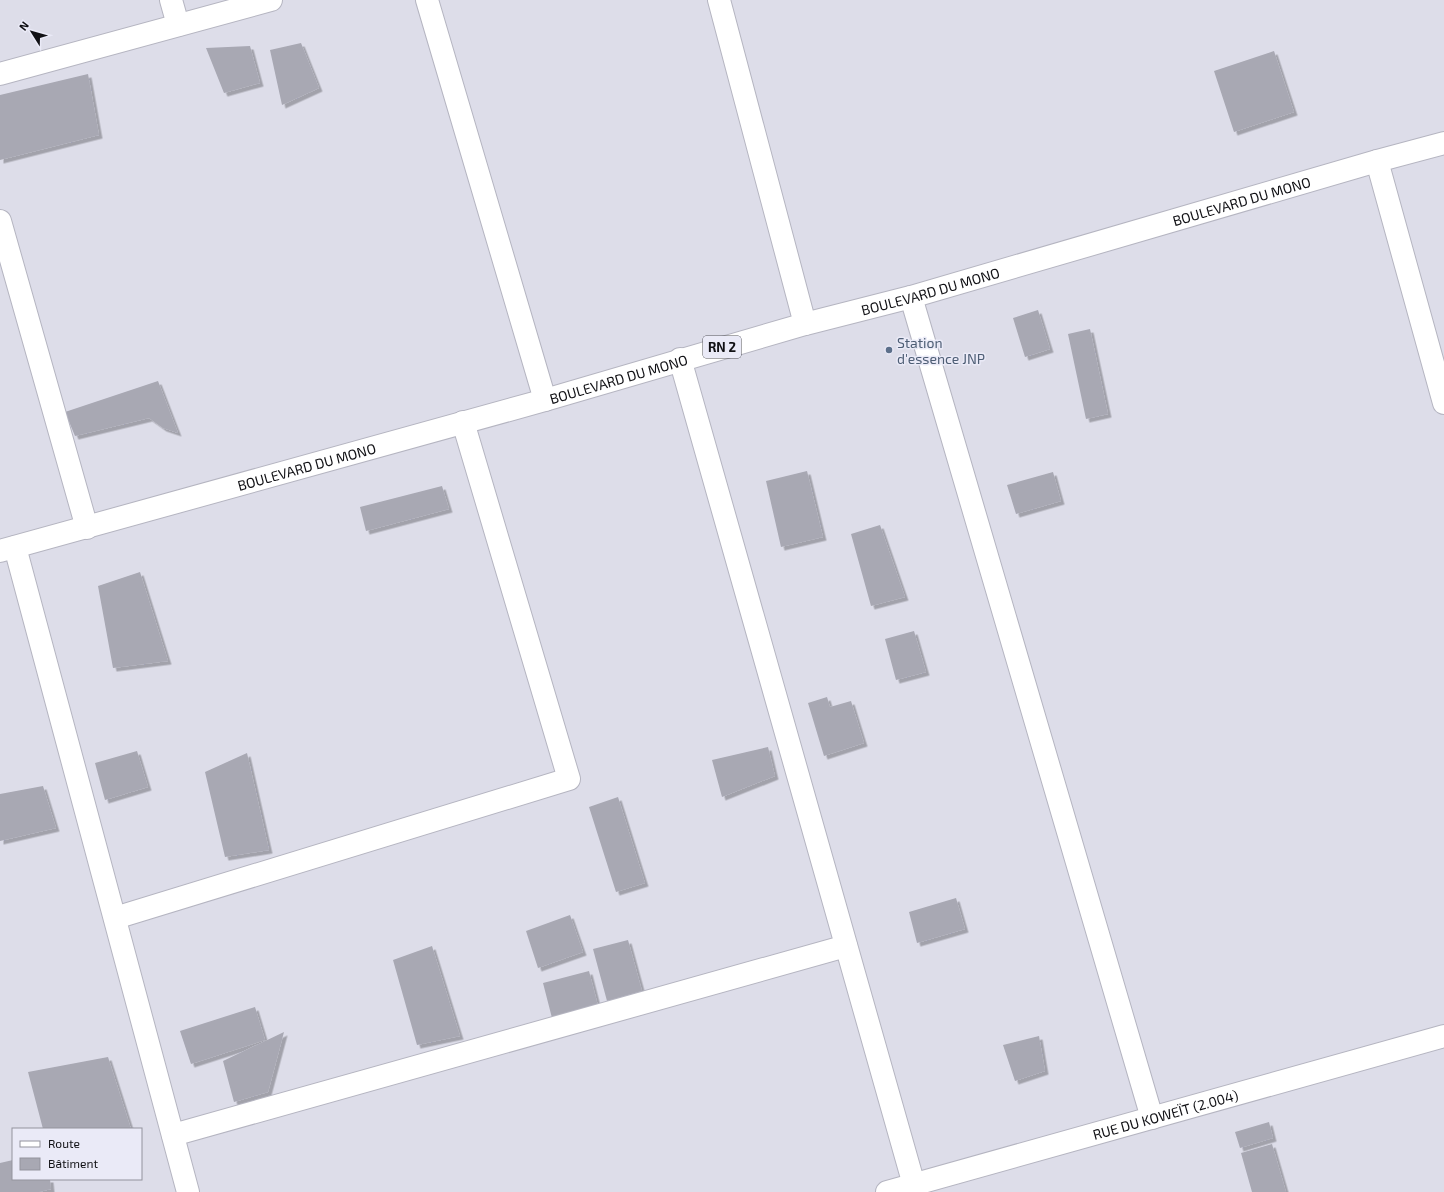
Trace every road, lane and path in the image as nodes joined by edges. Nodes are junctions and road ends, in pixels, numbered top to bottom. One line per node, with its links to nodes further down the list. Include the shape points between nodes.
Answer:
1 (171, 0): 5 (street)
2 (271, 0): 5 (street)
3 (427, 0): 13 (street)
4 (719, 0): 11 (street)
5 (178, 25): 6 (street)
6 (0, 74)
7 (1444, 143): 8 (street, BOULEVARD DU MONO / RN 2)
8 (1377, 161): 10 (street, BOULEVARD DU MONO / RN 2); 14 (street)
9 (0, 221): 16 (street)
10 (911, 297): 11 (street, BOULEVARD DU MONO / RN 2); 21 (street)
11 (805, 324): 12 (street, BOULEVARD DU MONO / RN 2)
12 (680, 359): 13 (street, BOULEVARD DU MONO / RN 2); 19 (street)
13 (545, 400): 15 (street, BOULEVARD DU MONO / RN 2)
14 (1444, 403)
15 (463, 422): 16 (street, BOULEVARD DU MONO / RN 2); 18 (street, via 569,779)
16 (87, 528): 17 (street, BOULEVARD DU MONO / RN 2)
17 (7, 549): 18 (street)
18 (115, 918): 22 (street)
19 (846, 946): 22 (street); 23 (street)
20 (1444, 1036): 21 (street, RUE DU KOWEÏT (2.004))
21 (1152, 1118): 23 (street, RUE DU KOWEÏT (2.004))
22 (173, 1135): 24 (street)
23 (915, 1188): 25 (street, RUE DU KOWEÏT (2.004))
24 (188, 1192)
25 (886, 1192)

